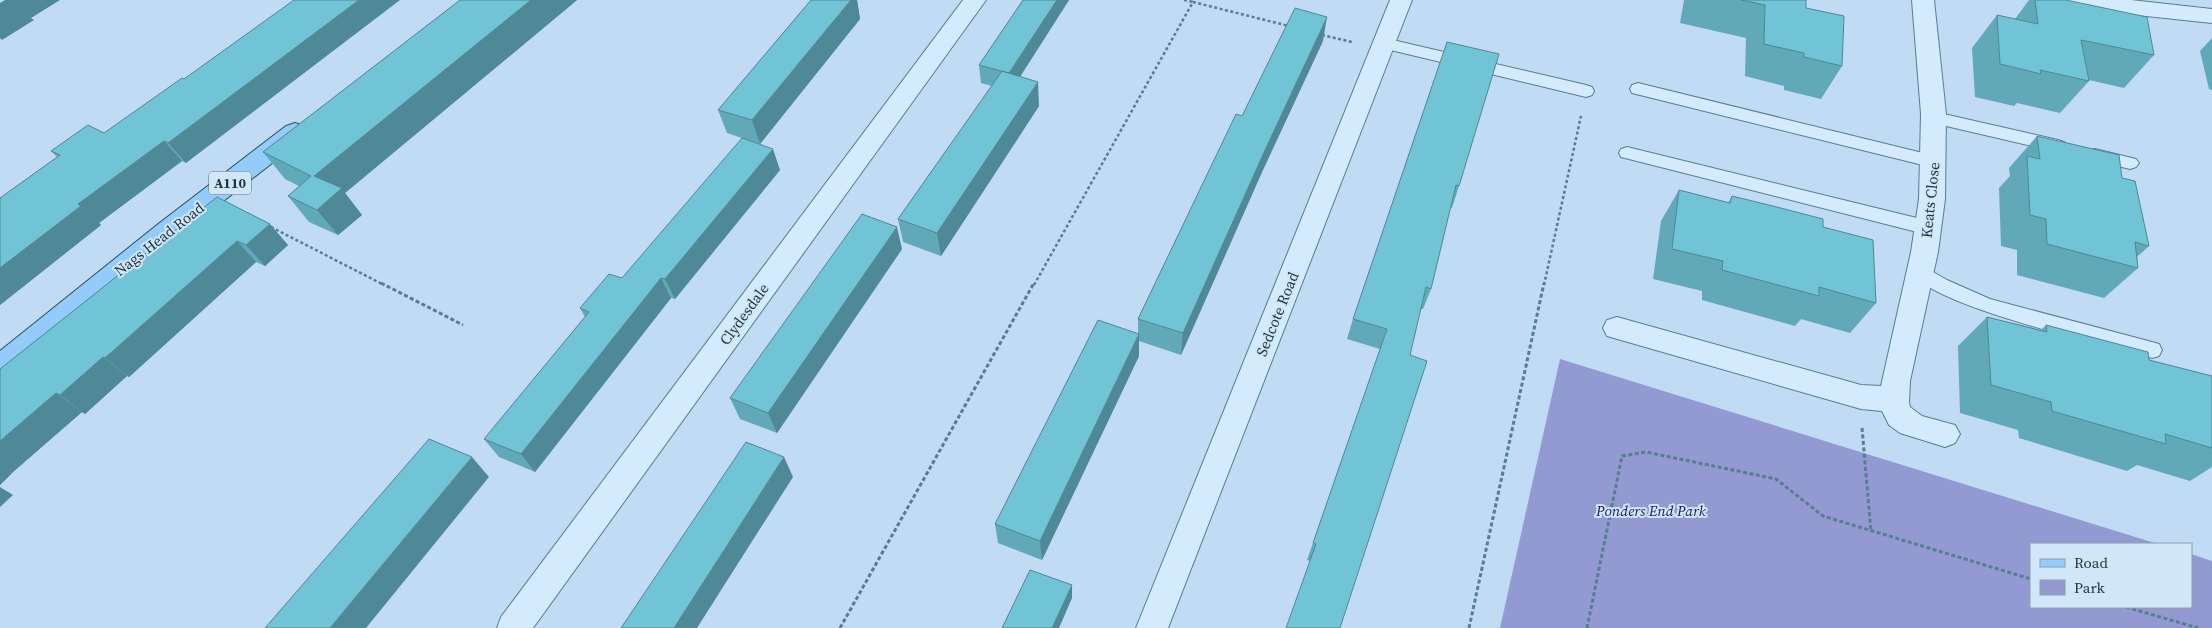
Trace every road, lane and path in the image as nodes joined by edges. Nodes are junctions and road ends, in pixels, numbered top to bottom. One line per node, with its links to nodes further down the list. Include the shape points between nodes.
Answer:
1 (975, 0): 32 (street, Clydesdale)
2 (1184, 0): 6 (path)
3 (1401, 0): 11 (street, Sedcote Road)
4 (1923, 0): 15 (street, Keats Close)
5 (2061, 0): 7 (street)
6 (1193, 2): 9 (path); 33 (path)
7 (2140, 4): 8 (street)
8 (2212, 16)
9 (1297, 28)
10 (1316, 33): 11 (path)
11 (1383, 46): 13 (lane); 34 (street, Sedcote Road)
12 (1638, 89): 17 (lane)
13 (1586, 91): 35 (path)
14 (313, 117): 25 (main road, Nags Head Road / A110)
15 (1935, 118): 17 (street, Keats Close); 18 (lane)
16 (1627, 153): 20 (lane)
17 (1935, 162): 20 (street, Keats Close)
18 (2130, 163)
19 (262, 223): 22 (path)
20 (1929, 228): 21 (street, Keats Close)
21 (1921, 272): 24 (lane, via 1940,285 1986,305); 27 (street, Keats Close)
22 (463, 325)
23 (1617, 328): 26 (street)
24 (2152, 350)
25 (0, 367)
26 (1861, 397): 27 (street, via 1879,400); 29 (path)
27 (1894, 397): 28 (street, Keats Close, via 1896,412 1904,421)
28 (1945, 434)
29 (1871, 532): 30 (path); 36 (path, via 1824,516 1776,479 1646,452 1622,456)
30 (2030, 579)
31 (2129, 608): 37 (path)
32 (513, 628)
33 (840, 628)
34 (1152, 628)
35 (1469, 628)
36 (1587, 628)
37 (2198, 628)

